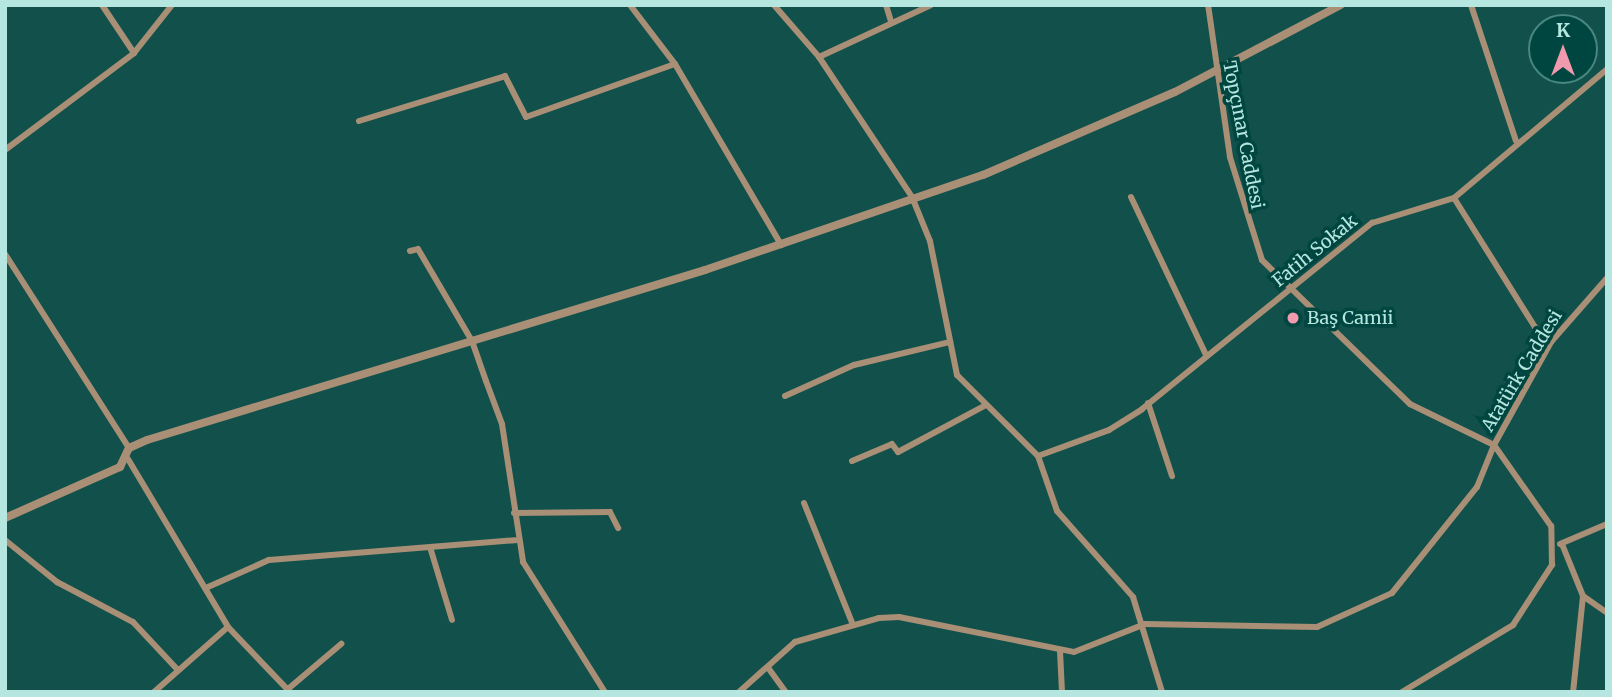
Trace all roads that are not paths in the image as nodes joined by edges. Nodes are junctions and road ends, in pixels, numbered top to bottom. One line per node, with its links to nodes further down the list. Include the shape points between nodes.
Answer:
1 (102, 5): 11 (street)
2 (172, 5): 11 (street)
3 (630, 5): 13 (street)
4 (774, 5): 12 (street)
5 (886, 5): 10 (street)
6 (931, 5): 10 (street)
7 (1208, 5): 15 (street, Topçınar Caddesi)
8 (1341, 5): 15 (street)
9 (1471, 5): 17 (street)
10 (891, 21): 12 (street)
11 (134, 53): 18 (street)
12 (819, 58): 19 (street)
13 (676, 64): 16 (street, via 526,117 505,76); 22 (street)
14 (1607, 69): 17 (street, Fatih Sokak)
15 (1216, 72): 19 (street, via 983,174); 26 (street, Topçınar Caddesi, via 1249,231 1268,269)
16 (359, 121)
17 (1516, 141): 21 (street, Fatih Sokak)
18 (5, 150)
19 (912, 197): 22 (street); 28 (street, via 930,241)
20 (1130, 197): 30 (street)
21 (1454, 198): 26 (street, Fatih Sokak, via 1372,223); 29 (street, via 1535,327)
22 (780, 245): 27 (street)
23 (410, 251): 27 (street, via 418,248)
24 (5, 254): 35 (street)
25 (1607, 278): 29 (street, Atatürk Caddesi)
26 (1292, 288): 30 (street, Fatih Sokak); 34 (street, Topçınar Caddesi, via 1410,404)
27 (471, 341): 35 (street); 41 (street, via 502,424)
28 (950, 342): 31 (street, via 873,359); 33 (street, via 957,375)
29 (1551, 342): 34 (street, Atatürk Caddesi)
30 (1206, 355): 32 (street, Fatih Sokak)
31 (785, 396)
32 (1149, 403): 36 (street, Fatih Sokak, via 1109,430); 39 (street)
33 (986, 405): 36 (street); 38 (street, via 898,452 892,444)
34 (1494, 445): 47 (street, Atatürk Caddesi, via 1522,478); 53 (street, via 1477,487 1392,593 1317,627 1292,631)
35 (129, 448): 37 (street)
36 (1038, 456): 53 (street, via 1057,511 1133,597)
37 (128, 459): 42 (street, via 73,492); 49 (street)
38 (852, 461)
39 (1172, 476)
40 (804, 503): 54 (street)
41 (514, 513): 44 (street, via 610,512); 46 (street)
42 (5, 518)
43 (1607, 524): 47 (street)
44 (618, 528)
45 (5, 540): 58 (street, via 35,568 133,622)
46 (515, 540): 48 (street); 62 (street, via 538,595)
47 (1558, 545): 50 (street, Atatürk Caddesi); 67 (street, via 1552,565 1514,625)
48 (430, 547): 49 (street, via 269,561); 52 (street)
49 (208, 587): 55 (street)
50 (1583, 596): 51 (street); 68 (street)
51 (1607, 613)
52 (452, 620)
53 (1145, 624): 57 (street, via 1073,652); 66 (street)
54 (853, 625): 57 (street, via 899,617); 59 (street, via 795,642)
55 (228, 627): 58 (street); 60 (street)
56 (341, 644): 60 (street)
57 (1060, 651): 65 (street)
58 (177, 669): 61 (street)
59 (769, 669): 63 (street); 64 (street)
60 (289, 690)
61 (154, 692)
62 (605, 692)
63 (739, 692)
64 (786, 692)
65 (1062, 692)
66 (1162, 692)
67 (1402, 692)
68 (1573, 692)

